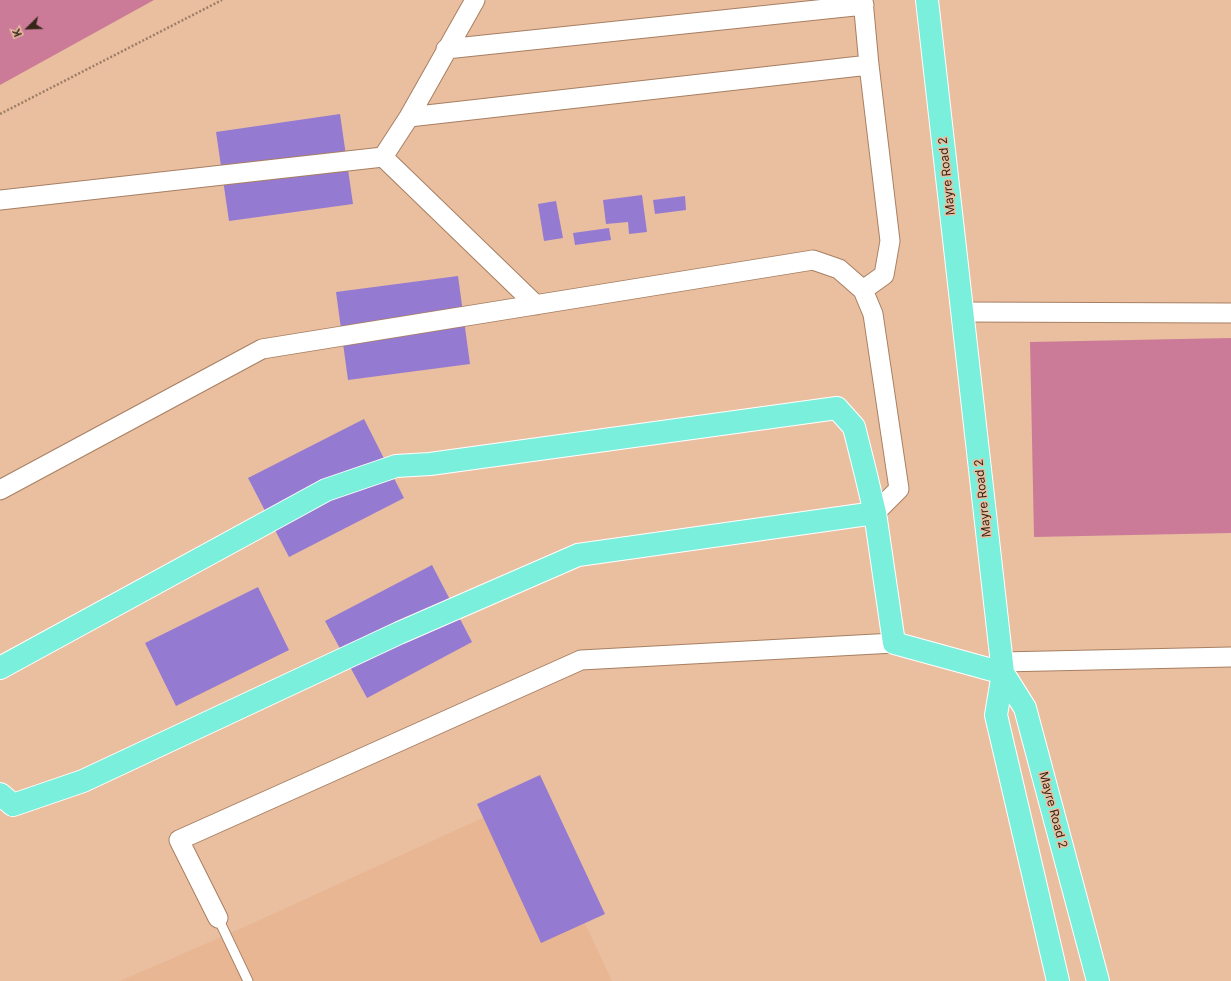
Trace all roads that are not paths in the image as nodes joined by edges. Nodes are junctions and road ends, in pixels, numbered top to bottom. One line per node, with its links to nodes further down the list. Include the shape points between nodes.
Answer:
1 (476, 0): 4 (street)
2 (927, 0): 11 (main road, Mayre Road 2)
3 (863, 3): 4 (street); 5 (street)
4 (446, 49): 6 (street)
5 (869, 66): 6 (street); 9 (street, via 890,241 884,276)
6 (409, 117): 7 (street)
7 (383, 157): 8 (street); 10 (street)
8 (0, 200)
9 (863, 290): 10 (street, via 839,269 813,260); 14 (street, via 874,314 899,489)
10 (536, 305): 13 (street, via 262,349)
11 (962, 312): 12 (street); 18 (main road, Mayre Road 2)
12 (1231, 313)
13 (0, 490)
14 (875, 512): 15 (main road); 17 (main road, via 854,427 837,408 430,464 396,466 326,490); 19 (main road, via 578,555 399,633 83,781 13,805)
15 (894, 643): 18 (main road); 20 (street, via 581,660 179,840)
16 (1231, 657): 18 (street)
17 (0, 668)
18 (1002, 668): 22 (main road, via 996,715); 23 (main road, Mayre Road 2, via 1025,708)
19 (0, 794)
20 (218, 918): 21 (lane)
21 (248, 981)
22 (1058, 981)
23 (1098, 981)

